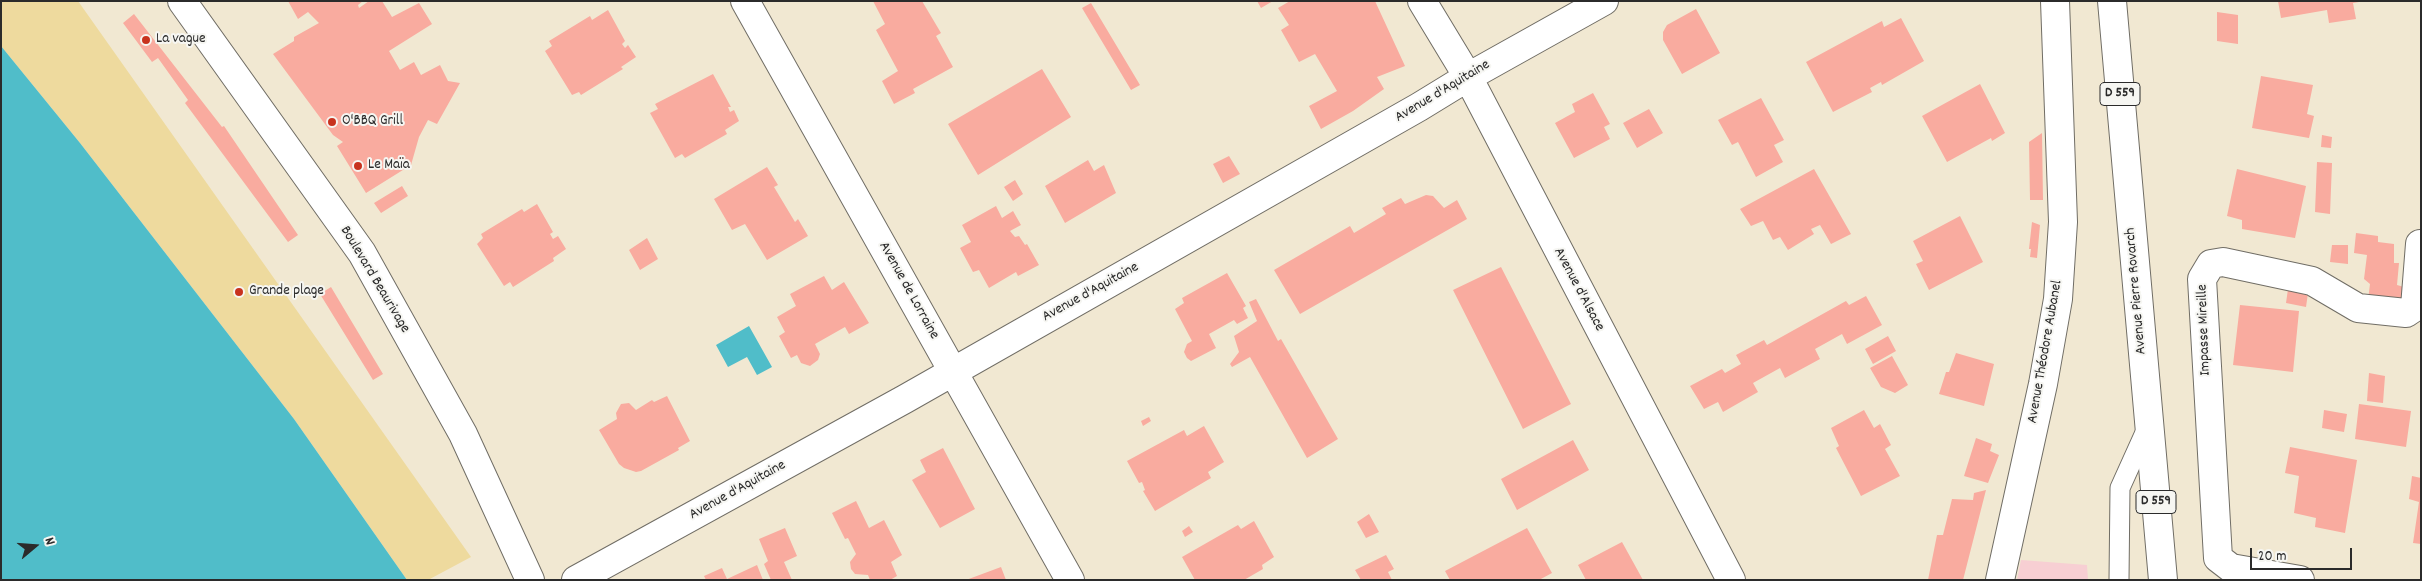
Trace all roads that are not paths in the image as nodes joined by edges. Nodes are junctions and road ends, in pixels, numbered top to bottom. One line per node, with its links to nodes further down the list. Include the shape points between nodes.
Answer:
1 (182, 1): 12 (street, Boulevard Beaurivage, via 362,253 463,434)
2 (746, 1): 10 (street, Avenue de Lorraine)
3 (1422, 1): 7 (street, Avenue d'Alsace)
4 (1604, 1): 7 (street, Avenue d'Aquitaine)
5 (2055, 1): 16 (street, Avenue Théodore Aubanel, via 2063,222 2058,299)
6 (2112, 1): 11 (street, Avenue Pierre Rovarch / D 559)
7 (1468, 77): 10 (street, Avenue d'Aquitaine, via 1419,108); 15 (street, Avenue d'Alsace)
8 (2420, 244): 9 (street, Impasse Mireille)
9 (2419, 276): 19 (street, Impasse Mireille, via 2415,307 2406,313 2358,308 2312,281 2222,262 2210,264 2202,278 2218,558 2231,568)
10 (953, 372): 13 (street, Avenue d'Aquitaine); 14 (street, Avenue de Lorraine)
11 (2148, 425): 17 (lane, via 2120,488); 18 (street, Avenue Pierre Rovarch / D 559)
12 (530, 580)
13 (576, 580)
14 (1070, 580)
15 (1731, 580)
16 (2000, 580)
17 (2118, 580)
18 (2164, 580)
19 (2300, 580)

